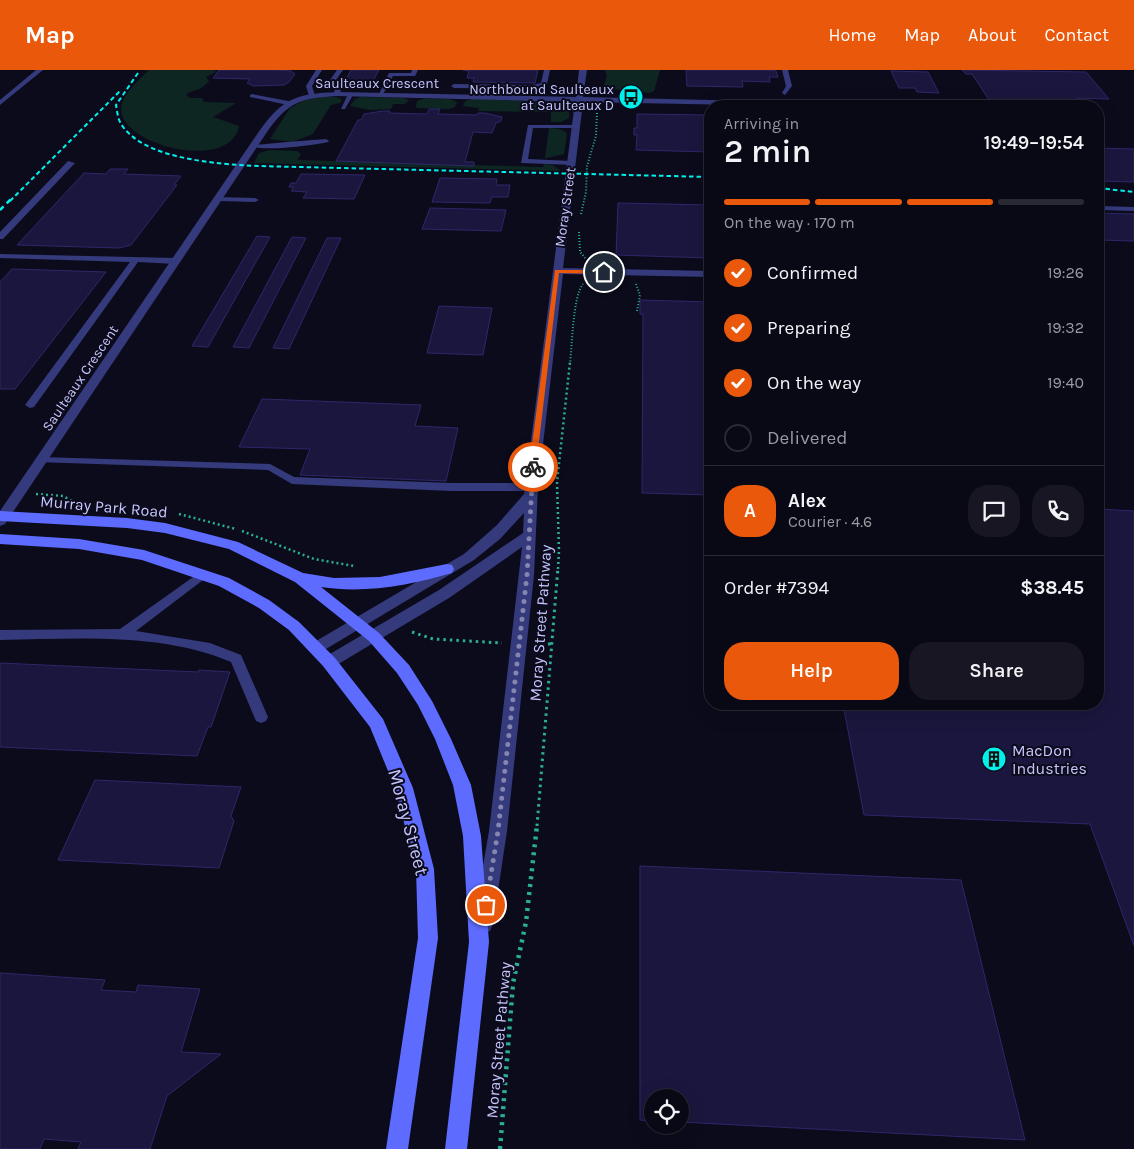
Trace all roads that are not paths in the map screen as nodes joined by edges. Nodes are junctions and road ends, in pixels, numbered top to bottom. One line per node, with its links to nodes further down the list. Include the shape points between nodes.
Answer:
1 (40, 70): 19 (lane)
2 (319, 70): 14 (lane, via 309,86)
3 (340, 70): 10 (lane, via 333,80 338,88)
4 (415, 70): 12 (lane, via 413,75 390,74)
5 (547, 70): 8 (lane, via 544,84)
6 (583, 70): 17 (street, Moray Street)
7 (785, 70): 9 (lane, via 789,86)
8 (501, 87): 15 (lane, via 454,85); 16 (lane)
9 (785, 93)
10 (337, 94): 11 (street, Saulteaux Crescent); 14 (street, Saulteaux Crescent)
11 (350, 95): 12 (street, Saulteaux Crescent); 21 (lane)
12 (380, 95): 15 (street, Saulteaux Crescent)
13 (252, 96): 20 (lane)
14 (312, 96): 20 (street, Saulteaux Crescent)
15 (449, 97): 16 (street, Saulteaux Crescent)
16 (498, 98): 17 (street, Saulteaux Crescent)
17 (579, 100): 18 (street, Saulteaux Crescent); 22 (street, Moray Street)
18 (704, 102)
19 (0, 103)
20 (288, 103): 24 (street, Saulteaux Crescent)
21 (343, 108)
22 (576, 126): 26 (street, Moray Street); 26 (lane, via 530,126 524,161)
23 (326, 141): 24 (lane)
24 (255, 146): 27 (street, Saulteaux Crescent)
25 (71, 163): 31 (lane)
26 (571, 163): 35 (street, Moray Street)
27 (219, 199): 28 (lane); 34 (street, Saulteaux Crescent)
28 (255, 200)
29 (1104, 208): 30 (lane)
30 (1134, 209)
31 (0, 237)
32 (0, 256): 33 (lane)
33 (136, 260): 34 (lane); 37 (lane)
34 (176, 261): 38 (street, Saulteaux Crescent)
35 (557, 271): 36 (street); 39 (street, Moray Street)
36 (704, 274)
37 (30, 405)
38 (41, 460): 39 (lane, via 270,467 292,480); 40 (street, Saulteaux Crescent)
39 (531, 490): 41 (street, Moray Street); 43 (street, via 491,542)
40 (1, 518): 45 (street, Murray Park Road, via 93,520 165,528 233,545)
41 (530, 534): 49 (street, via 452,589); 53 (street, Moray Street, via 498,831)
42 (0, 539): 44 (street, via 121,550)
43 (447, 569): 45 (street, via 373,584 338,584); 46 (street)
44 (203, 574): 47 (lane); 50 (street, via 264,604 294,626)
45 (300, 578): 46 (street, Murray Park Road)
46 (359, 624): 49 (street, Moray Street); 50 (street)
47 (123, 634): 48 (lane); 52 (lane, via 210,648 236,659)
48 (0, 635)
49 (374, 637): 51 (street); 53 (street, Moray Street, via 403,669 424,701 462,786 472,836)
50 (316, 648): 51 (street, Moray Street)
51 (330, 662): 54 (street, Moray Street, via 377,724 404,788 425,869 428,938)
52 (261, 717)
53 (479, 942): 55 (street, Moray Street)
54 (397, 1149)
55 (456, 1149)

